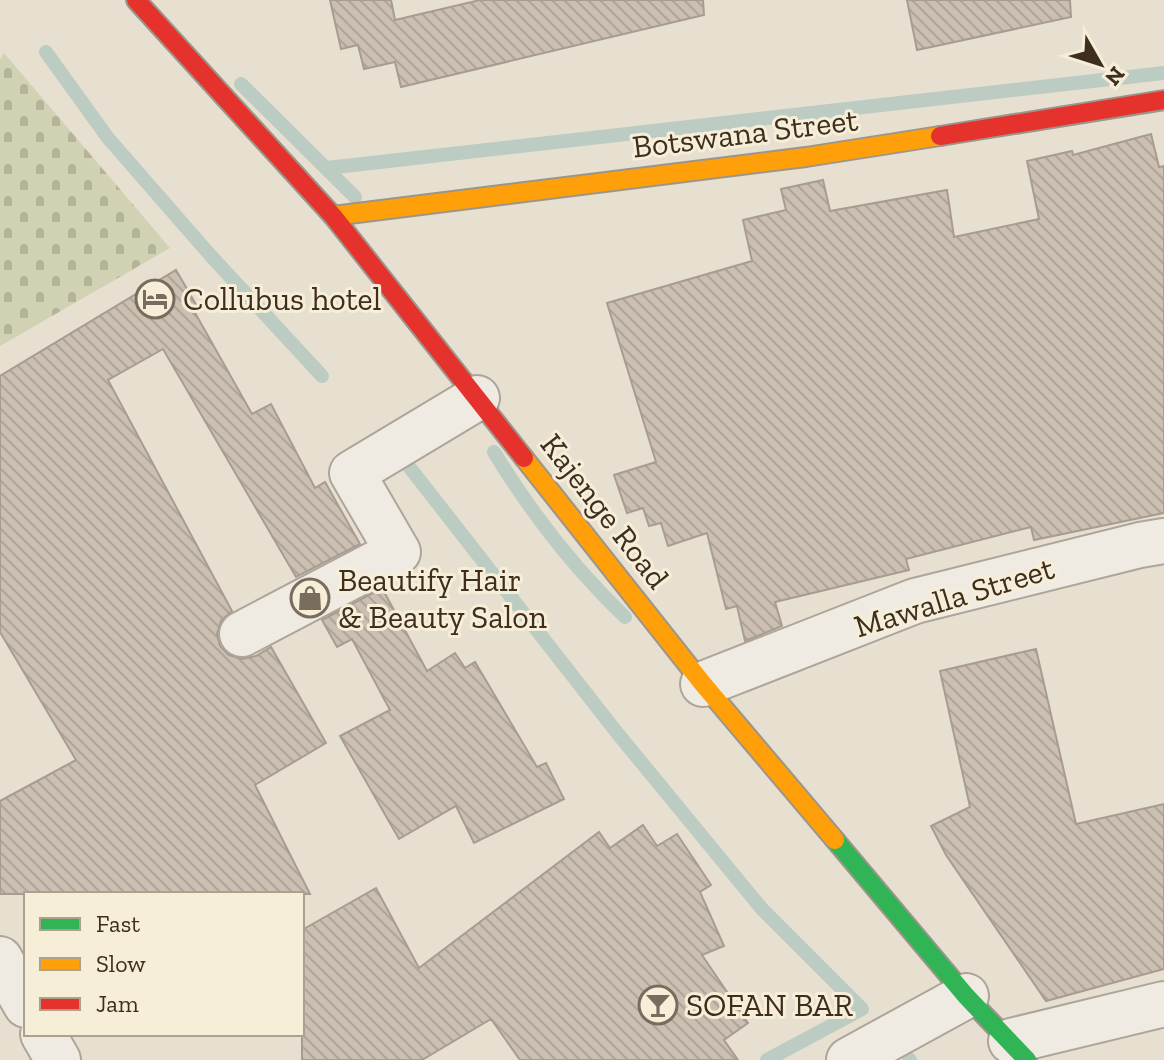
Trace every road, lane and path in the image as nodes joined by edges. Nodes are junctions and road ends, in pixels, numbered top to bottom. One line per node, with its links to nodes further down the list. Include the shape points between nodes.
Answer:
1 (136, 0): 3 (street, Kajenge Road)
2 (1164, 100): 3 (street, Botswana Street, via 806,157)
3 (333, 216): 4 (street, Kajenge Road)
4 (477, 398): 6 (street, via 352,473 398,552); 7 (street, Kajenge Road)
5 (1164, 541): 7 (street, Mawalla Street, via 915,601)
6 (242, 634)
7 (703, 684): 9 (street, Kajenge Road)
8 (0, 959): 10 (street)
9 (966, 996): 13 (street, Kajenge Road); 15 (street)
10 (24, 1001)
11 (1164, 1004): 13 (street)
12 (44, 1036): 14 (street)
13 (1019, 1050)
14 (58, 1060)
15 (849, 1060)

